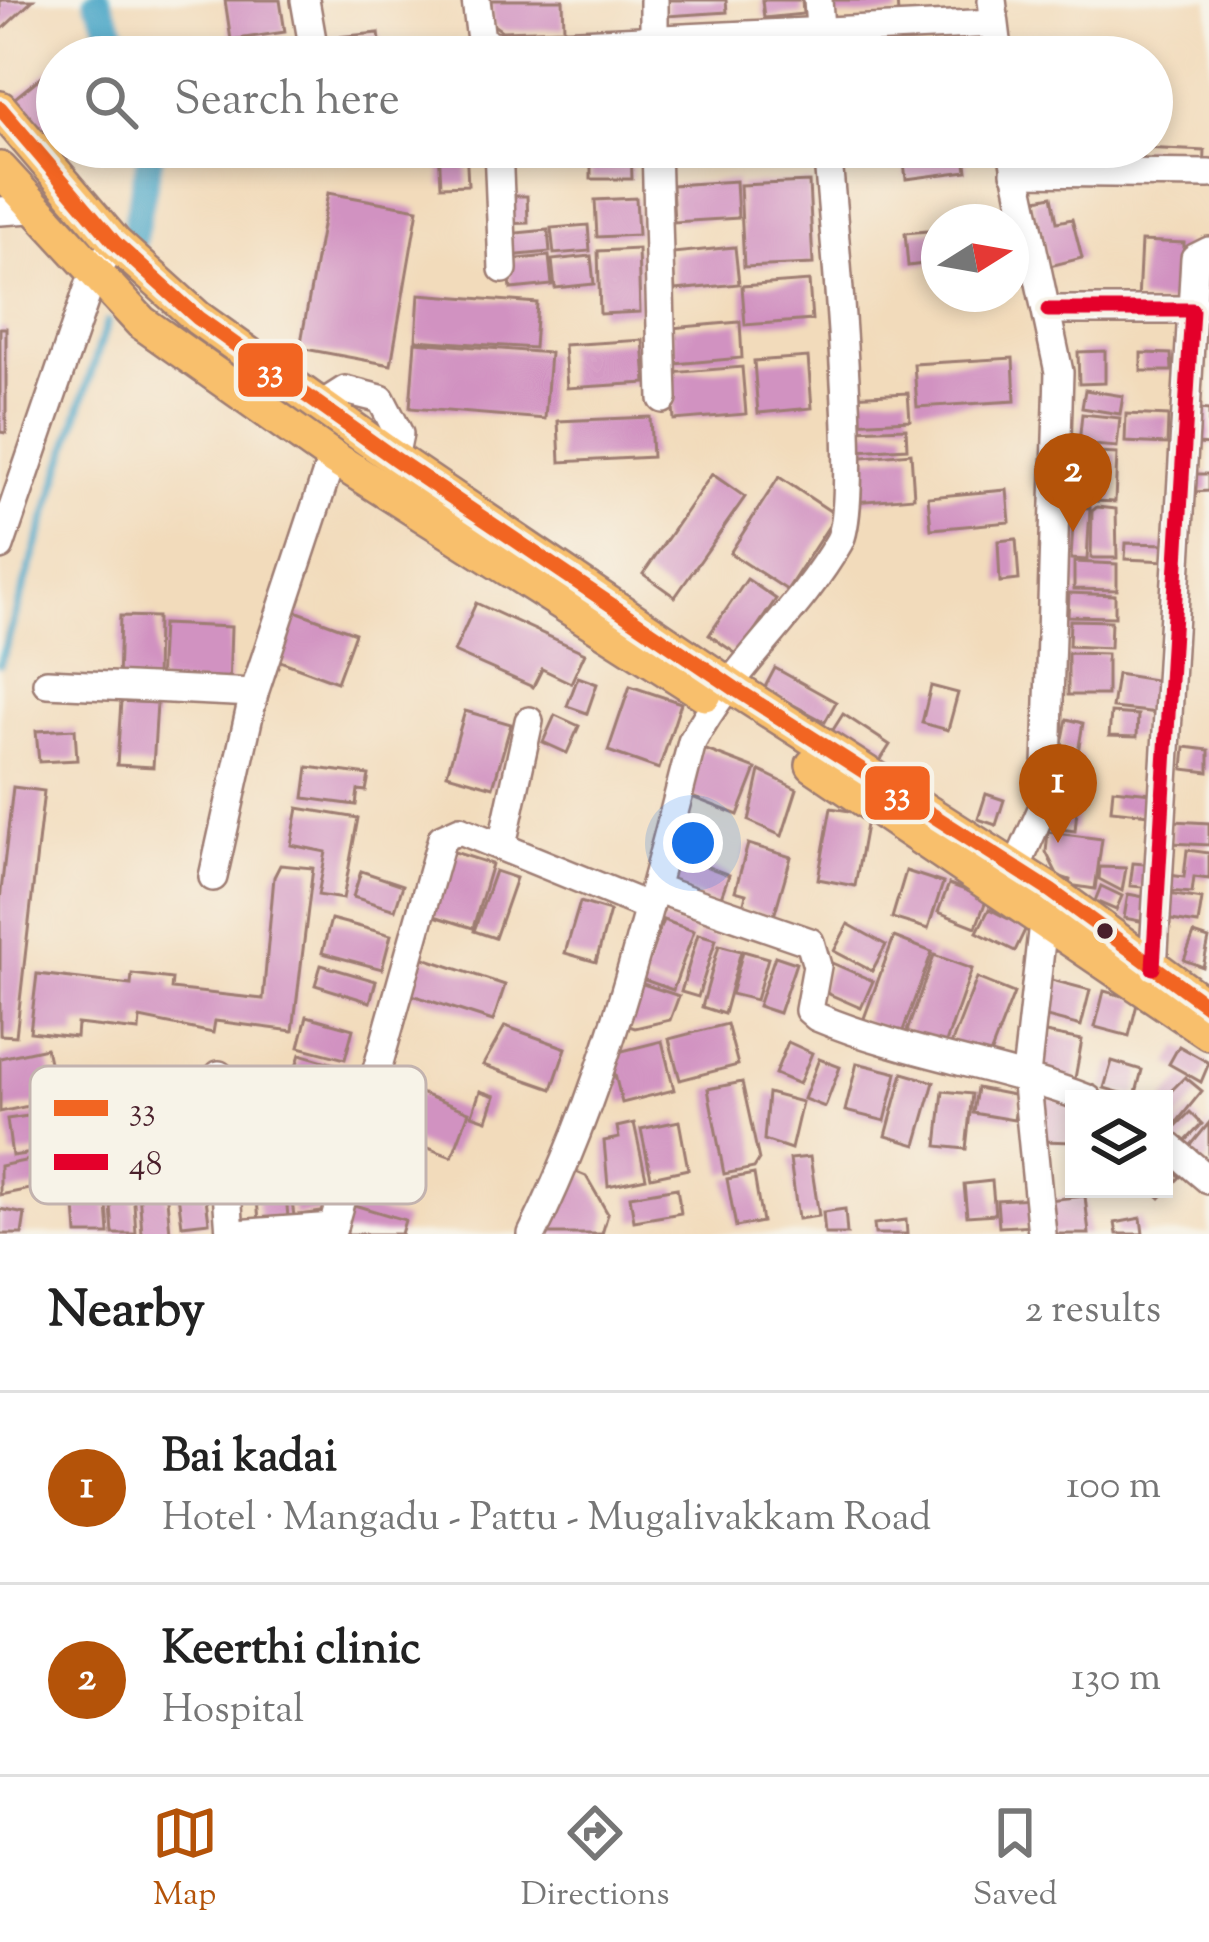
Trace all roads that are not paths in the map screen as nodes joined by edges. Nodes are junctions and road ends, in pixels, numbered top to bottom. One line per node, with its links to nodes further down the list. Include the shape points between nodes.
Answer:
1 (305, 0): 6 (street)
2 (476, 0): 7 (street)
3 (654, 0): 8 (street)
4 (818, 0): 9 (street)
5 (993, 11): 10 (street)
6 (311, 36)
7 (480, 36)
8 (653, 36)
9 (820, 36)
10 (863, 36)
11 (0, 108): 12 (main road)
12 (36, 150)
13 (51, 168): 22 (main road)
14 (499, 168): 24 (street)
15 (657, 168): 28 (street)
16 (828, 168): 32 (street, via 848,467 842,538 757,656)
17 (1015, 168): 26 (street)
18 (1125, 168): 20 (street)
19 (0, 169): 21 (main road)
20 (1209, 174)
21 (16, 210): 25 (main road)
22 (115, 243): 25 (street); 32 (main road, via 198,317)
23 (1209, 250): 27 (street, via 1195,258)
24 (502, 269)
25 (93, 275): 29 (main road, via 141,322); 30 (street)
26 (1048, 310): 27 (street); 37 (street, via 1059,372 1046,800)
27 (1192, 310): 40 (street)
28 (663, 400)
29 (332, 458): 32 (main road); 33 (street)
30 (2, 536)
31 (47, 683): 33 (street)
32 (720, 691): 37 (main road); 38 (street, via 692,742)
33 (254, 693): 36 (street)
34 (529, 721): 35 (street)
35 (502, 845): 38 (street); 42 (street, via 460,830 437,846)
36 (213, 877)
37 (1011, 881): 39 (main road)
38 (651, 898): 43 (street, via 810,942 817,966 808,1010 817,1017 941,1058); 50 (street, via 594,1091)
39 (1046, 904): 40 (main road); 41 (main road); 43 (street)
40 (1153, 968): 41 (main road)
41 (1207, 1020)
42 (377, 1066)
43 (1026, 1075): 44 (street); 51 (street)
44 (1065, 1090)
45 (1173, 1150): 46 (street)
46 (1209, 1180)
47 (230, 1204): 49 (street)
48 (332, 1231): 49 (street)
49 (233, 1234)
50 (532, 1234)
51 (1042, 1234)

